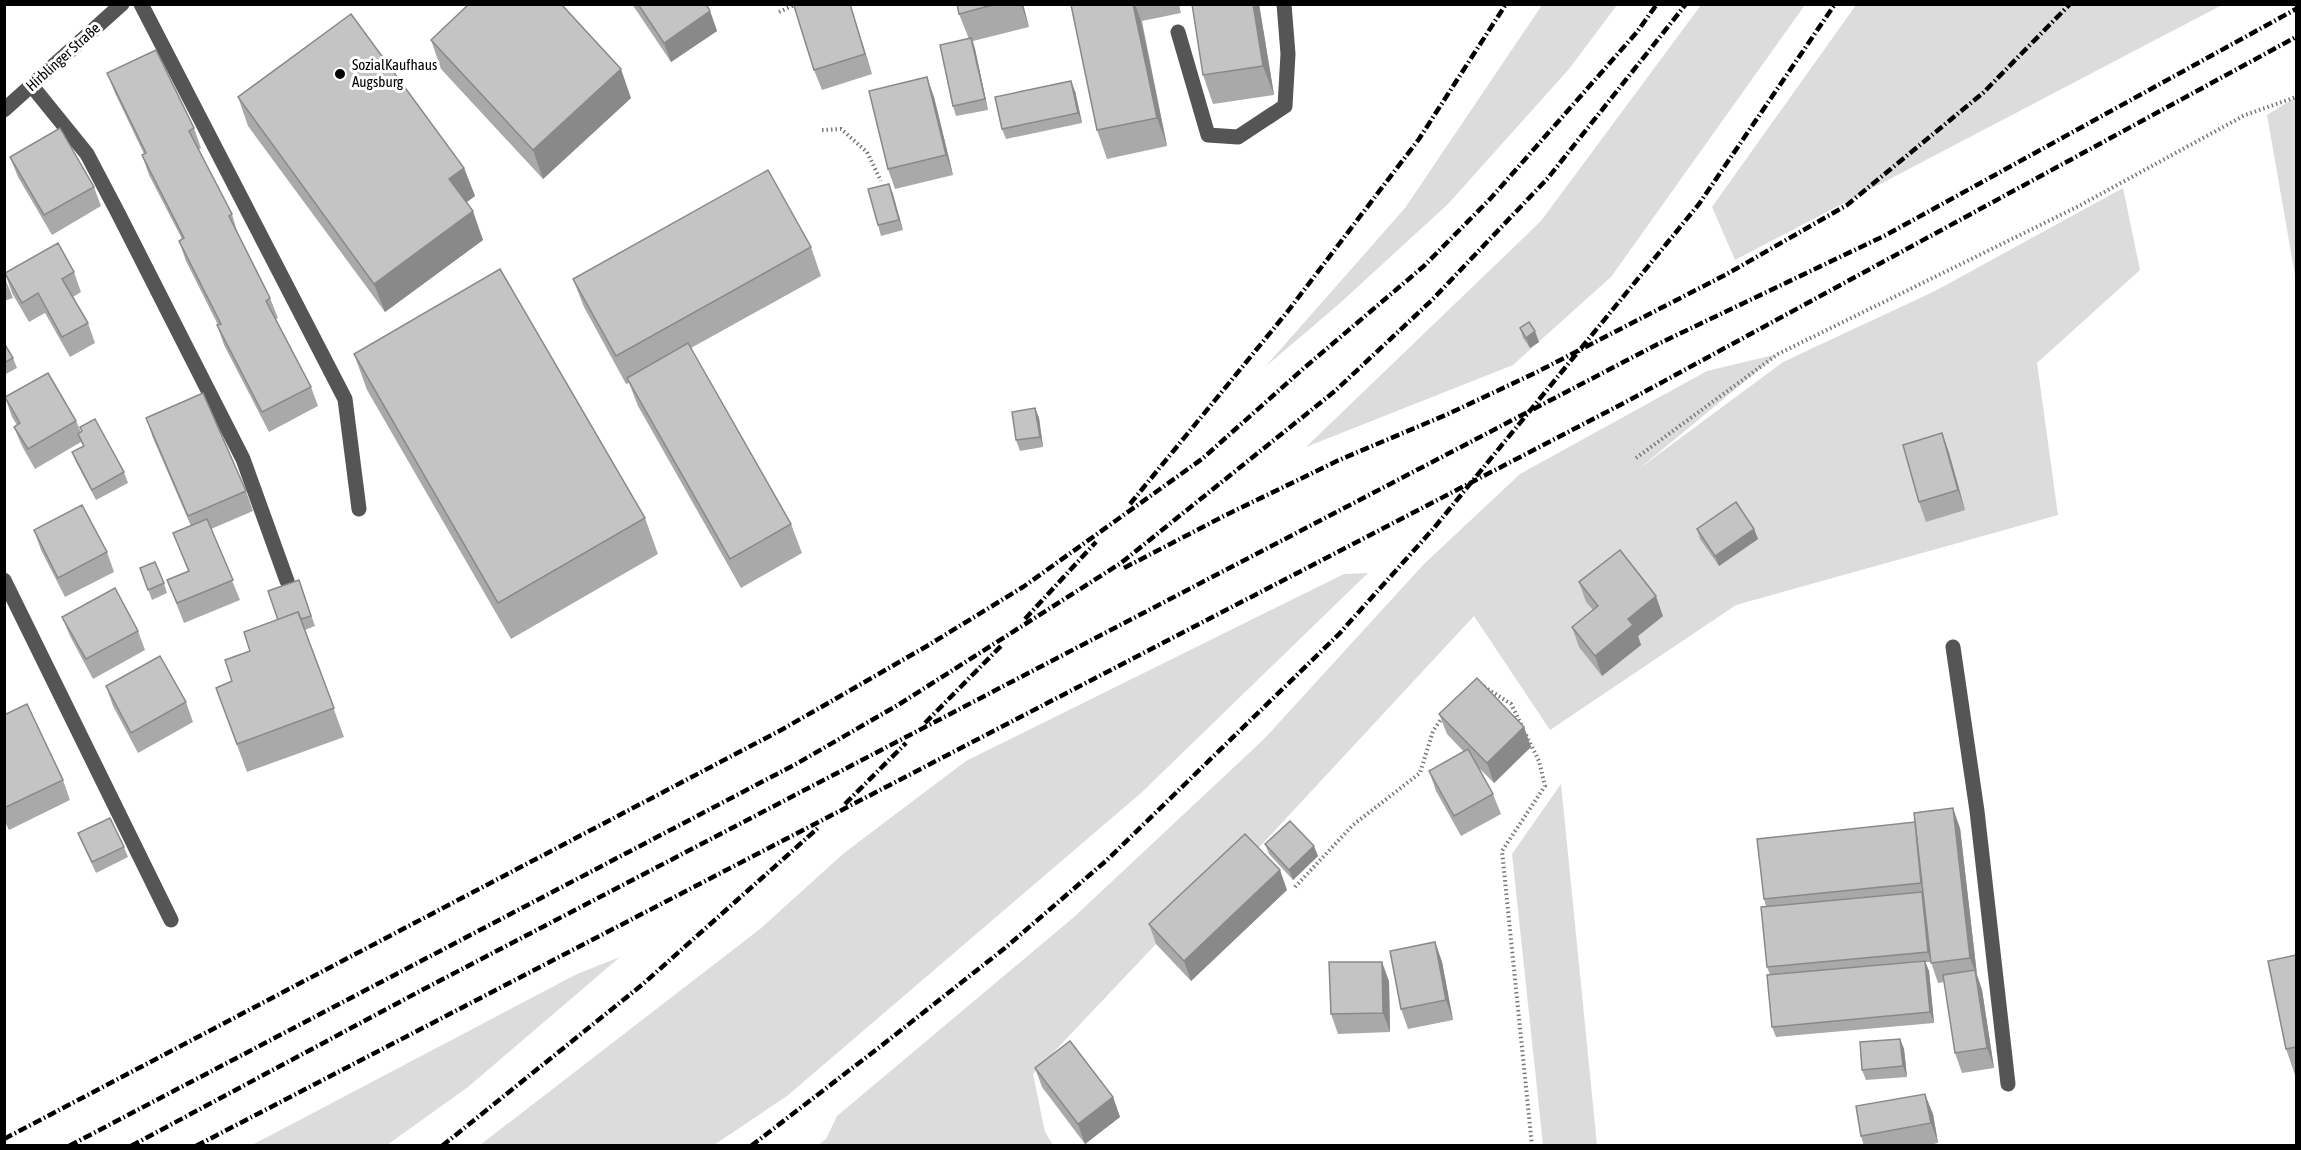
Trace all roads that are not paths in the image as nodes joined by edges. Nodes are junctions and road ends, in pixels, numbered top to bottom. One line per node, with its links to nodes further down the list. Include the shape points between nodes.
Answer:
1 (122, 4): 5 (street, Hirblinger Straße)
2 (141, 4): 7 (street, via 345,399)
3 (1284, 4): 4 (street, via 1288,54 1285,106 1238,137 1209,135)
4 (1178, 32)
5 (32, 86): 6 (street, Hirblinger Straße); 9 (street, via 87,154 118,213 243,459)
6 (4, 110)
7 (359, 509)
8 (4, 580): 11 (street)
9 (287, 581)
10 (1953, 647): 12 (street, via 1977,811)
11 (171, 920)
12 (2008, 1084)

